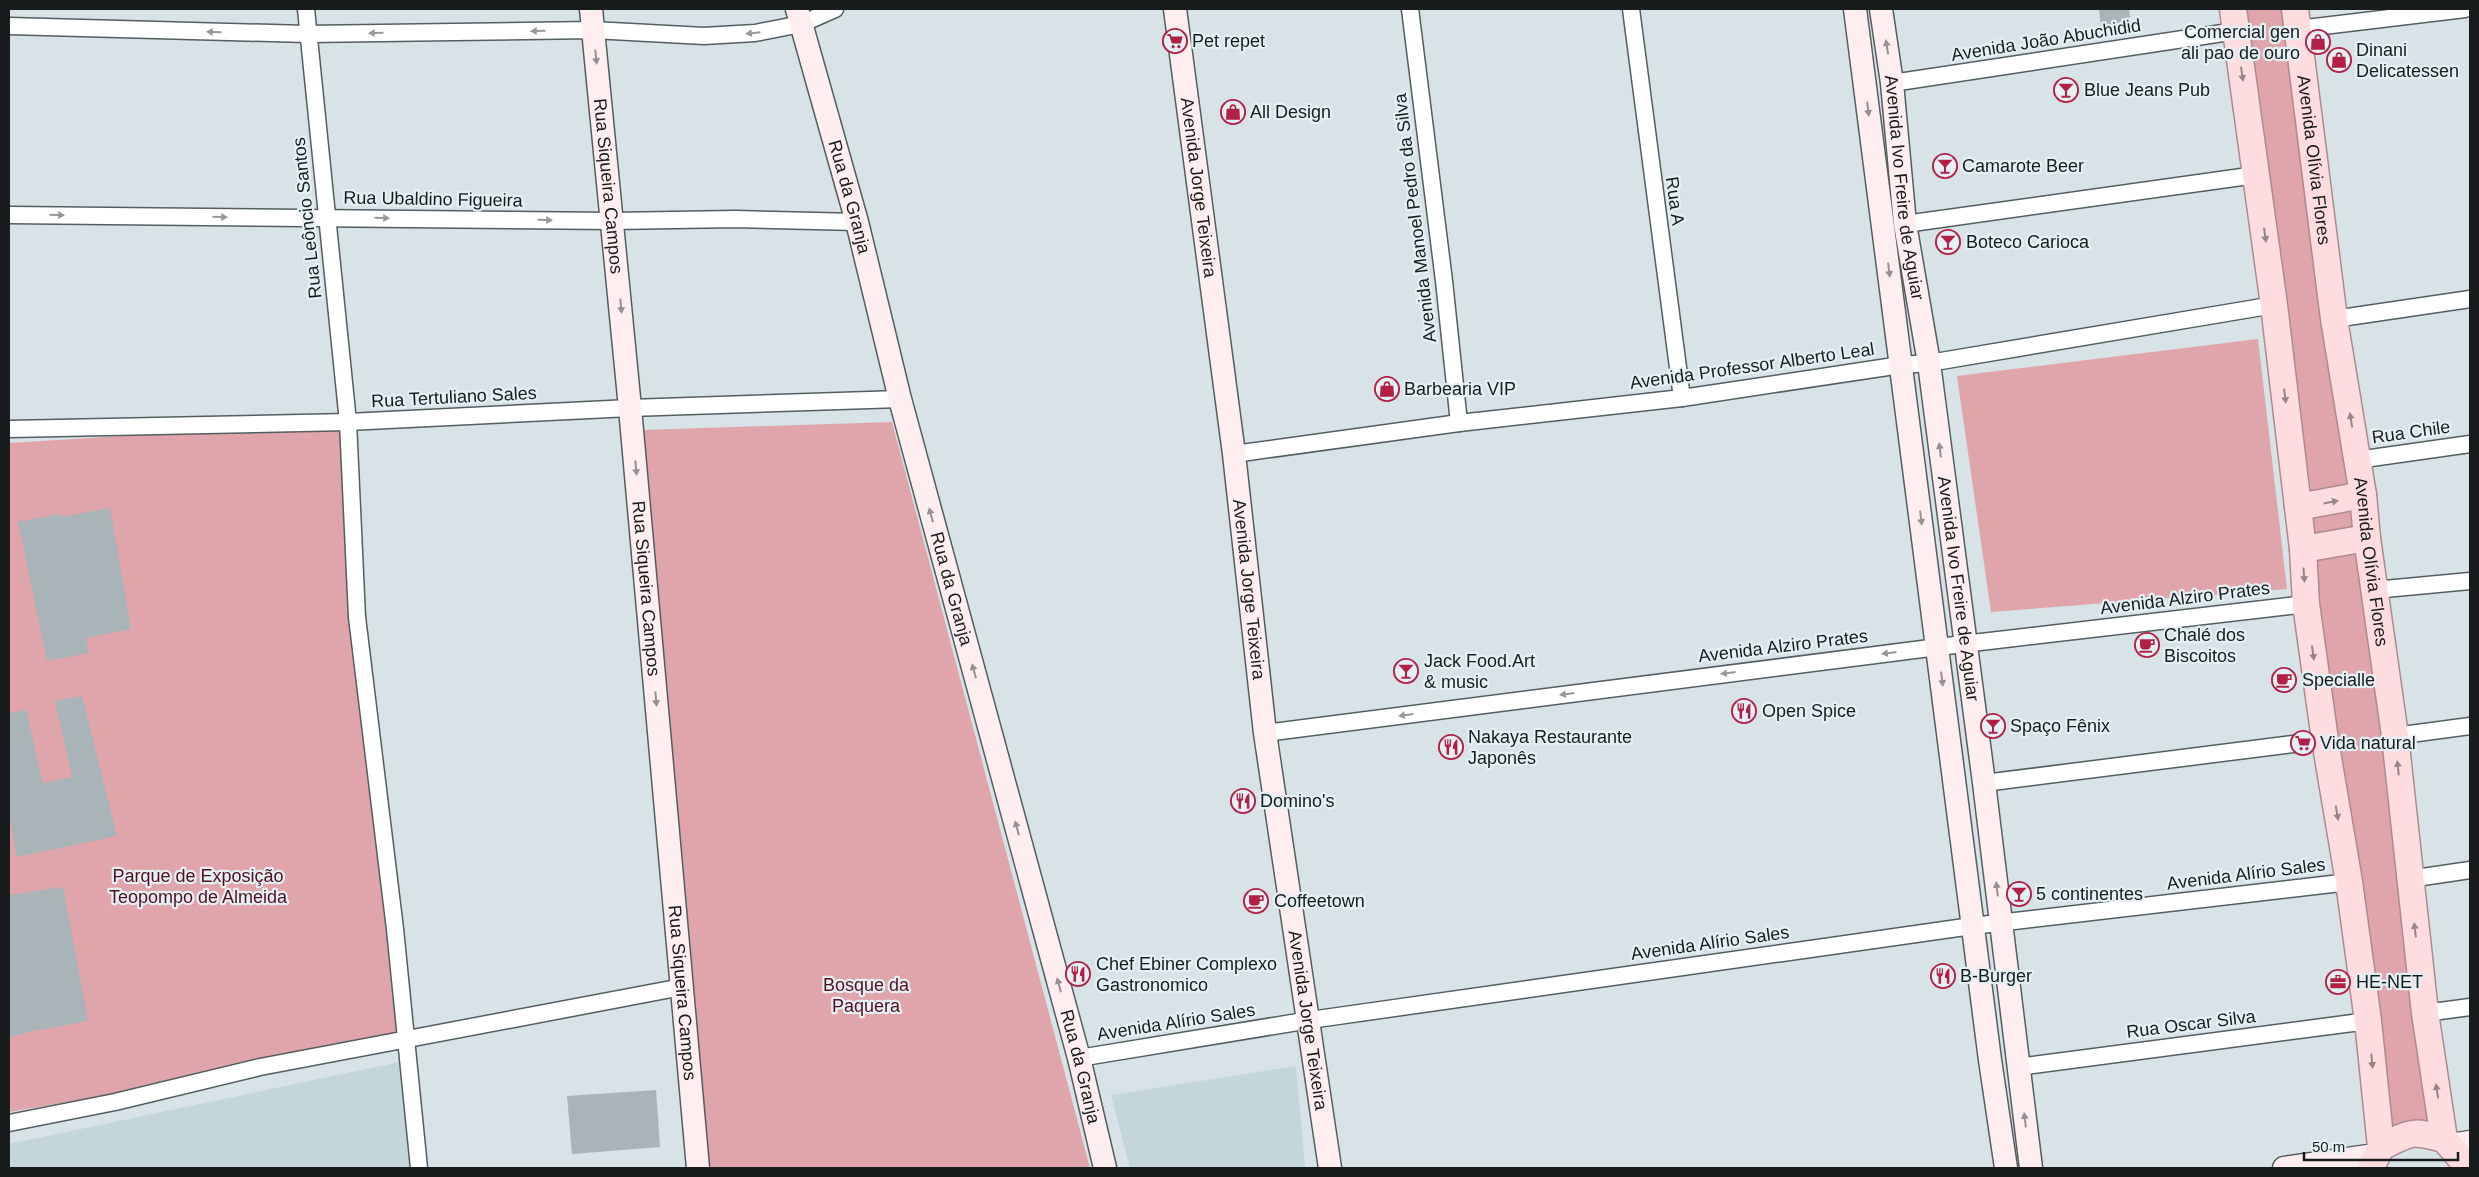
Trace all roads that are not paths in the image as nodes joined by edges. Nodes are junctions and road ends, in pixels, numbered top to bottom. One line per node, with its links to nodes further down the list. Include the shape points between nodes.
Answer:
1 (306, 9): 14 (street, Rua Leôncio Santos)
2 (835, 9): 9 (street)
3 (1175, 9): 34 (street, Avenida Jorge Teixeira)
4 (1410, 9): 31 (street, Avenida Manoel Pedro da Silva)
5 (1631, 9): 27 (street, Rua A)
6 (1855, 9): 26 (street, Avenida Ivo Freire de Aguiar, one-way to 26)
7 (1881, 9): 15 (street, Avenida Ivo Freire de Aguiar, one-way to 7)
8 (2465, 9): 10 (street)
9 (799, 17): 11 (street, one-way to 11, via 755,33 704,36); 20 (street, Rua da Granja)
10 (2296, 19): 24 (main road, Avenida Olívia Flores)
11 (592, 20): 14 (street, one-way to 14); 19 (street, Rua Siqueira Campos, one-way to 19)
12 (2234, 20): 15 (street, Avenida João Abuchidid); 16 (main road, one-way to 16)
13 (9, 26): 14 (street, one-way to 13)
14 (308, 34): 18 (street, Rua Leôncio Santos)
15 (1892, 83): 21 (street, Avenida Ivo Freire de Aguiar)
16 (2256, 175): 21 (street); 23 (main road, one-way to 23)
17 (9, 215): 18 (street, Rua Ubaldino Figueira, one-way to 18)
18 (328, 218): 19 (street, Rua Ubaldino Figueira, one-way to 19); 30 (street, Rua Leôncio Santos)
19 (613, 221): 20 (street, Rua Ubaldino Figueira); 29 (street, Rua Siqueira Campos, one-way to 29)
20 (857, 222): 28 (street, Rua da Granja)
21 (1905, 224): 25 (street, Avenida Ivo Freire de Aguiar)
22 (2470, 299): 24 (street)
23 (2274, 305): 25 (street, Avenida Professor Alberto Leal); 37 (main road, one-way to 37)
24 (2334, 319): 35 (main road, Avenida Olívia Flores, one-way to 24)
25 (1929, 363): 26 (street, Avenida Professor Alberto Leal); 43 (street, Avenida Ivo Freire de Aguiar, one-way to 25)
26 (1901, 365): 27 (street, Avenida Professor Alberto Leal); 44 (street, Avenida Ivo Freire de Aguiar, one-way to 44)
27 (1682, 398): 31 (street, Avenida Professor Alberto Leal)
28 (900, 399): 29 (street, Rua Tertuliano Sales); 61 (street, Rua da Granja, one-way to 28)
29 (630, 408): 30 (street, Rua Tertuliano Sales); 55 (street, Rua Siqueira Campos, one-way to 55)
30 (348, 422): 32 (street, Rua Tertuliano Sales); 60 (street, Rua Leôncio Santos, via 357,616 395,929)
31 (1459, 423): 34 (street, Avenida Professor Alberto Leal)
32 (9, 429)
33 (2470, 444): 35 (street, Rua Chile)
34 (1234, 454): 46 (street, Avenida Jorge Teixeira)
35 (2358, 460): 36 (main road, Avenida Olívia Flores)
36 (2363, 496): 37 (main road, one-way to 36); 38 (main road, Avenida Olívia Flores)
37 (2298, 508): 39 (main road)
38 (2367, 538): 39 (main road); 41 (main road, Avenida Olívia Flores)
39 (2303, 549): 42 (main road, one-way to 42)
40 (2470, 582): 41 (street)
41 (2374, 590): 47 (main road, Avenida Olívia Flores)
42 (2306, 604): 43 (street, Avenida Alziro Prates); 48 (main road, one-way to 48)
43 (1965, 644): 44 (street, Avenida Alziro Prates); 49 (street, Avenida Ivo Freire de Aguiar)
44 (1938, 647): 46 (street, Avenida Alziro Prates, one-way to 46); 54 (street, Avenida Ivo Freire de Aguiar, one-way to 54)
45 (2470, 726): 47 (street)
46 (1265, 733): 58 (street, Avenida Jorge Teixeira)
47 (2395, 736): 51 (main road, Avenida Olívia Flores, one-way to 47)
48 (2325, 740): 49 (street); 52 (main road, one-way to 52)
49 (1984, 783): 53 (street, Avenida Ivo Freire de Aguiar, one-way to 49)
50 (2470, 870): 51 (street)
51 (2409, 879): 57 (main road, Avenida Olívia Flores, one-way to 51)
52 (2349, 882): 53 (street, Avenida Alírio Sales); 59 (main road)
53 (2001, 924): 54 (street, Avenida Alírio Sales); 62 (street, Avenida Ivo Freire de Aguiar)
54 (1972, 926): 58 (street, Avenida Alírio Sales); 70 (street, Avenida Ivo Freire de Aguiar)
55 (682, 987): 60 (street); 67 (street, Rua Siqueira Campos)
56 (2470, 1007): 57 (street)
57 (2425, 1013): 64 (main road, Avenida Olívia Flores, one-way to 57)
58 (1310, 1020): 61 (street, Avenida Alírio Sales); 69 (street, Avenida Jorge Teixeira)
59 (2368, 1022): 62 (street, Rua Oscar Silva); 65 (main road, one-way to 65)
60 (405, 1040): 63 (street, via 260,1067 115,1102); 66 (street, Rua Leôncio Santos)
61 (1079, 1058): 68 (street, Rua da Granja)
62 (2018, 1067): 71 (street, Avenida Ivo Freire de Aguiar, one-way to 62)
63 (9, 1123)
64 (2455, 1142): 65 (main road, via 2420,1132 2410,1133); 73 (main road, Avenida Olívia Flores)
65 (2376, 1157): 72 (street)
66 (418, 1168)
67 (698, 1168)
68 (1104, 1168)
69 (1330, 1168)
70 (2006, 1168)
71 (2032, 1168)
72 (2284, 1168)
73 (2464, 1168)

